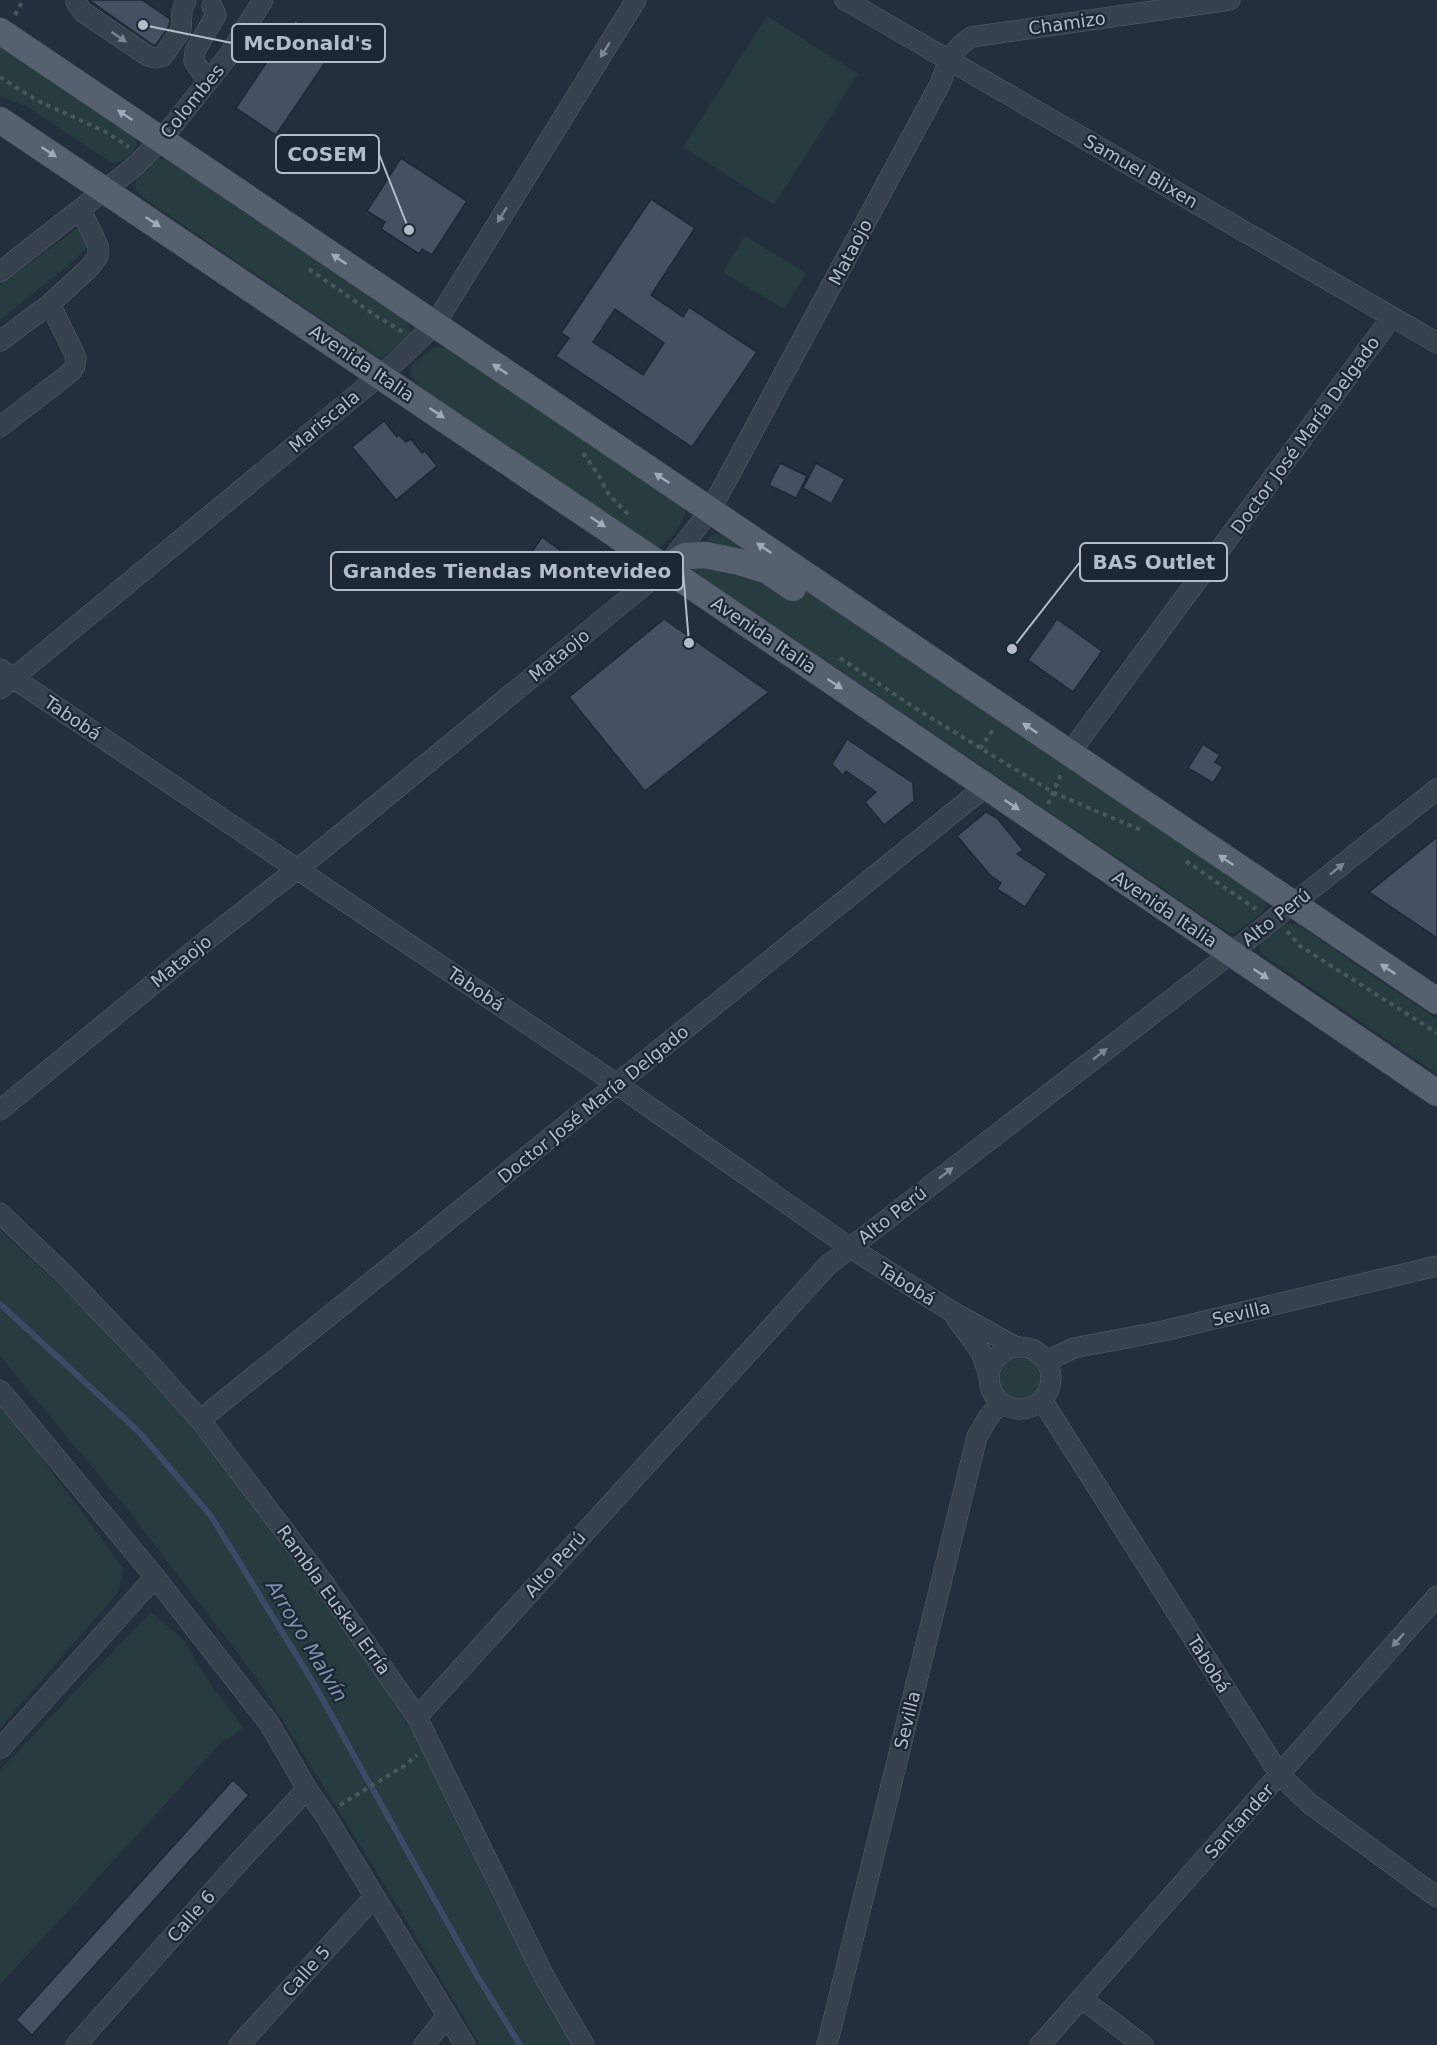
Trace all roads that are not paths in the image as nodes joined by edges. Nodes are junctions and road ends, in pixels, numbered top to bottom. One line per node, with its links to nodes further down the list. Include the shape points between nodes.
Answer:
1 (77, 0): 2 (street, one-way to 2, via 83,12 155,58 162,56 181,30)
2 (186, 0)
3 (636, 0): 18 (street, Mariscala, one-way to 18)
4 (844, 0): 9 (street, Samuel Blixen)
5 (1230, 0): 9 (street, Chamizo, via 971,37 957,46)
6 (257, 2): 10 (street, Colombes, via 229,55)
7 (212, 6): 10 (street, via 216,15 195,51 194,61)
8 (0, 31): 12 (main road, one-way to 8)
9 (948, 59): 17 (street, Samuel Blixen); 23 (street, Mataojo, via 940,84)
10 (208, 82): 12 (street, Colombes)
11 (0, 120): 13 (main road, Avenida Italia, one-way to 13)
12 (162, 139): 13 (street, Colombes); 18 (main road, one-way to 12)
13 (105, 189): 14 (street, Colombes); 21 (main road, Avenida Italia, one-way to 21)
14 (81, 210): 15 (street, Colombes); 16 (street, via 98,246 98,256)
15 (0, 272)
16 (51, 304): 19 (street); 22 (street, via 76,357 75,366)
17 (1391, 318): 20 (street, Samuel Blixen); 27 (street, Doctor José María Delgado)
18 (435, 324): 21 (street, Mariscala); 23 (main road, one-way to 18)
19 (0, 342)
20 (1437, 343)
21 (380, 375): 24 (main road, Avenida Italia, one-way to 24); 26 (street, Mariscala)
22 (0, 427)
23 (710, 511): 24 (street, Mataojo); 25 (main road, one-way to 23)
24 (665, 568): 25 (main road, via 685,556 705,555 740,562 768,571 851,627); 28 (main road, Avenida Italia, one-way to 28); 30 (street, Mataojo)
25 (899, 640): 27 (main road, one-way to 25)
26 (5, 679): 30 (street, Tabobá)
27 (1069, 754): 31 (main road, one-way to 27)
28 (985, 787): 32 (main road, Avenida Italia, one-way to 32); 34 (street, Doctor José María Delgado)
29 (1437, 789): 31 (street, Alto Perú, one-way to 29)
30 (297, 870): 34 (street, Tabobá); 36 (street, Mataojo)
31 (1293, 905): 32 (street, Alto Perú); 33 (main road, one-way to 31)
32 (1230, 954): 35 (main road, Avenida Italia, one-way to 35); 38 (street, Alto Perú, one-way to 32)
33 (1437, 1001)
34 (618, 1085): 38 (street, Tabobá); 47 (street, Doctor José María Delgado)
35 (1437, 1093)
36 (0, 1110)
37 (0, 1213): 47 (street, Rambla Euskal Erría, via 69,1279)
38 (849, 1247): 40 (street, Tabobá); 50 (street, Alto Perú, via 828,1265)
39 (1437, 1266): 42 (street, Sevilla, via 1163,1331 1074,1348)
40 (951, 1311): 41 (street, Tabobá); 43 (street, Tabobá, via 981,1352)
41 (1016, 1347): 42 (street, Tabobá, via 1032,1350); 43 (street, via 998,1357)
42 (1046, 1361): 45 (street, via 1051,1377)
43 (989, 1375): 46 (street, Tabobá, via 994,1395)
44 (0, 1390): 48 (street)
45 (1042, 1400): 46 (street, via 1026,1409); 52 (street, Tabobá)
46 (1001, 1403): 63 (street, Sevilla, via 976,1437)
47 (200, 1420): 50 (street, Rambla Euskal Erría, via 315,1571)
48 (155, 1577): 51 (street); 53 (street, via 269,1723)
49 (1437, 1596): 52 (street, Santander, one-way to 52)
50 (417, 1716): 62 (street, Rambla Euskal Erría, via 546,1978)
51 (0, 1749)
52 (1280, 1775): 55 (street, Tabobá, via 1309,1803); 56 (street, Santander)
53 (307, 1789): 54 (street); 58 (street, Calle 6)
54 (374, 1897): 57 (street); 59 (street, Calle 5)
55 (1437, 1898)
56 (1081, 1998): 64 (street, Santander); 65 (street)
57 (447, 2016): 60 (street); 61 (street)
58 (76, 2045)
59 (239, 2045)
60 (424, 2045)
61 (465, 2045)
62 (584, 2045)
63 (827, 2045)
64 (1040, 2045)
65 (1143, 2045)

